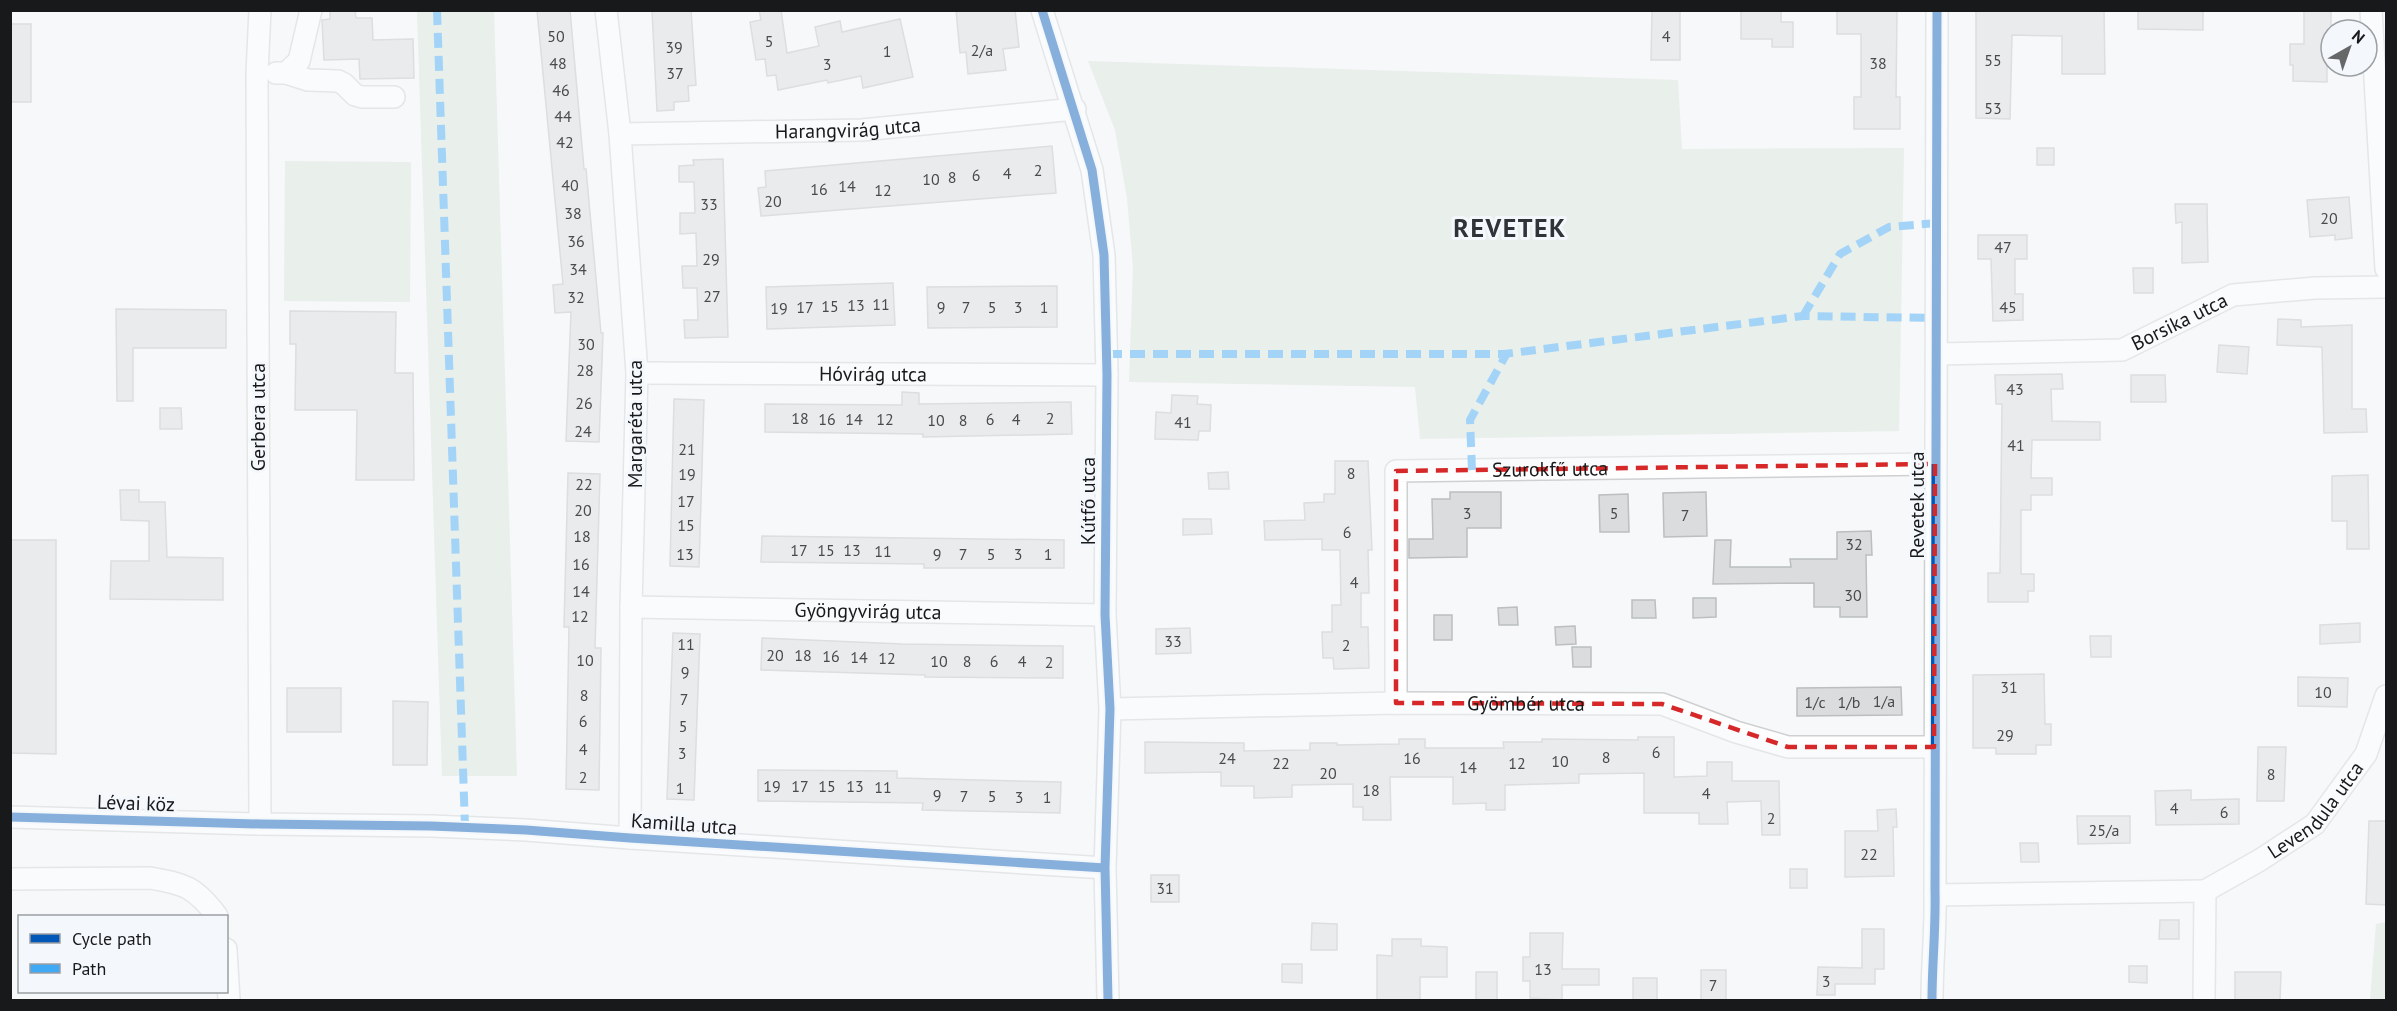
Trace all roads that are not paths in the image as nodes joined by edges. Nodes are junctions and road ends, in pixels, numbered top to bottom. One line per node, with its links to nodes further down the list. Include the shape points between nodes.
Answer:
1 (260, 10): 7 (street, Gerbera utca)
2 (311, 10): 8 (street, via 299,61)
3 (606, 10): 11 (street, Margaréta utca)
4 (1042, 10): 10 (street, Kútfő utca)
5 (1937, 10): 14 (street, Revetek utca)
6 (2371, 10): 12 (street)
7 (258, 73): 8 (street); 25 (street, Gerbera utca)
8 (286, 73): 9 (street, via 308,80 338,81 362,97)
9 (394, 97)
10 (1075, 109): 11 (street, Harangvirág utca, via 862,130); 16 (street, Kútfő utca, via 1092,170 1104,255)
11 (620, 134): 15 (street, Margaréta utca)
12 (2386, 269)
13 (2386, 287): 14 (street, Borsika utca, via 2315,288 2233,296 2122,350)
14 (1937, 354): 17 (street, Revetek utca)
15 (637, 373): 16 (street, Hóvirág utca); 18 (street, Margaréta utca)
16 (1107, 375): 19 (street, Kútfő utca)
17 (1935, 464): 21 (street, Szurokfű utca, via 1396,471); 23 (street, Revetek utca)
18 (632, 608): 19 (street, Gyöngyvirág utca); 26 (street, Margaréta utca)
19 (1105, 615): 22 (street, Kútfő utca)
20 (2386, 696): 29 (street, Levendula utca, via 2366,754 2315,824)
21 (1396, 703): 22 (street, Gyömbér utca); 23 (street, Gyömbér utca, via 1662,704 1788,747)
22 (1110, 709): 27 (street, Kútfő utca)
23 (1934, 747): 30 (street, Revetek utca)
24 (10, 817): 25 (street, Lévai köz)
25 (260, 824): 26 (street, Kamilla utca, via 431,826)
26 (630, 838): 27 (street, Kamilla utca)
27 (1105, 868): 34 (street, Kútfő utca)
28 (10, 879): 31 (street, via 150,878 189,887)
29 (2205, 891): 30 (street, Levendula utca); 36 (street)
30 (1935, 895): 35 (street, Revetek utca)
31 (216, 915)
32 (228, 983): 33 (street)
33 (229, 1000)
34 (1108, 1000)
35 (1932, 1000)
36 (2204, 1000)

